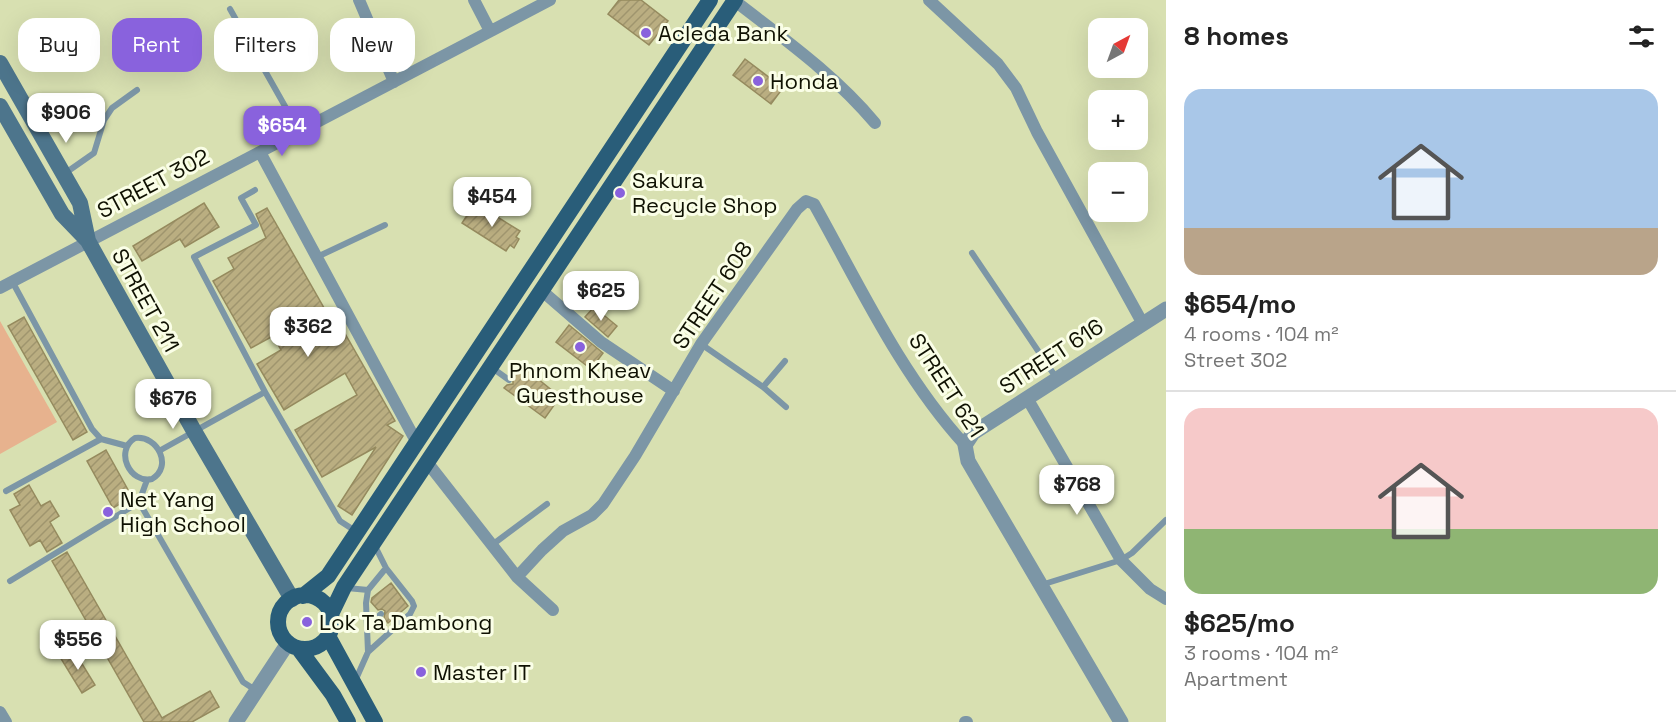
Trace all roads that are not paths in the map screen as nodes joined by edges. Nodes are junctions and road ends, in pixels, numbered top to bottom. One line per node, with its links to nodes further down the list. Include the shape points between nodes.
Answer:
1 (359, 0): 10 (street)
2 (474, 0): 8 (street)
3 (550, 0): 8 (street, STREET 302)
4 (710, 0): 40 (main road)
5 (929, 0): 27 (street, via 998,64 1016,88)
6 (735, 1): 13 (street, via 825,72); 25 (main road)
7 (230, 9): 14 (lane)
8 (490, 31): 10 (street, STREET 302)
9 (0, 63): 16 (main road, STREET 211)
10 (394, 82): 14 (street, STREET 302)
11 (137, 90): 16 (lane, via 112,108 94,153)
12 (0, 106): 20 (main road, STREET 211, via 62,214)
13 (875, 123)
14 (299, 131): 15 (street, STREET 302)
15 (260, 152): 20 (street, STREET 302); 22 (street)
16 (64, 175): 20 (main road, STREET 211, via 80,203)
17 (255, 190): 35 (lane, via 241,198 256,225 194,257)
18 (806, 201): 28 (street, STREET 608); 41 (street, STREET 621, via 814,204 907,369 940,418)
19 (385, 225): 22 (lane)
20 (88, 242): 23 (street, STREET 302); 38 (main road, STREET 211)
21 (972, 253): 31 (lane)
22 (317, 257): 40 (street)
23 (12, 281): 24 (street, STREET 302); 39 (lane)
24 (0, 288)
25 (541, 290): 30 (main road); 34 (street, via 602,342)
26 (1166, 309): 27 (street, STREET 616)
27 (1143, 324): 31 (street, STREET 616)
28 (701, 344): 33 (lane); 34 (street, STREET 608)
29 (785, 361): 33 (lane)
30 (490, 367): 32 (lane); 44 (main road)
31 (1057, 379): 36 (street, STREET 616)
32 (509, 380)
33 (763, 387): 37 (lane)
34 (674, 391): 55 (street, STREET 608, via 603,504 563,531)
35 (265, 392): 38 (lane); 50 (lane, via 340,521)
36 (1027, 398): 41 (street, STREET 616, via 973,433); 53 (street)
37 (786, 406)
38 (194, 431): 43 (lane); 60 (main road, STREET 211)
39 (101, 439): 42 (lane); 46 (lane)
40 (417, 443): 50 (main road)
41 (965, 445): 57 (street, STREET 621, via 968,461)
42 (127, 446): 43 (lane, via 141,438 152,441); 45 (lane, via 124,453 129,467 139,479)
43 (159, 451): 45 (lane, via 163,467 157,476)
44 (427, 462): 51 (main road); 52 (street)
45 (147, 480): 47 (lane)
46 (6, 491)
47 (139, 502): 56 (lane); 70 (lane, via 243,682)
48 (547, 504): 52 (lane)
49 (1166, 520): 53 (lane)
50 (357, 533): 60 (main road, via 328,576)
51 (374, 543): 54 (lane); 58 (main road)
52 (492, 545): 55 (street)
53 (1121, 560): 57 (lane); 61 (street)
54 (386, 568): 59 (lane); 68 (lane, via 414,606)
55 (517, 577): 62 (street)
56 (10, 581)
57 (1040, 585): 76 (street, STREET 621)
58 (344, 587): 59 (lane); 63 (main road)
59 (368, 590): 65 (lane)
60 (297, 597): 63 (main road, via 317,598); 67 (main road, via 286,603 279,616 279,631)
61 (1166, 599)
62 (553, 610)
63 (331, 614): 66 (main road)
64 (381, 614): 65 (lane)
65 (367, 626): 68 (lane)
66 (328, 636): 67 (main road, via 312,648); 69 (main road)
67 (293, 646): 70 (street); 74 (main road, via 333,695)
68 (368, 652): 69 (lane)
69 (353, 685): 75 (main road)
70 (257, 691): 73 (street)
71 (0, 712): 72 (street)
72 (6, 722)
73 (236, 722)
74 (348, 722)
75 (375, 722)
76 (1121, 722)

